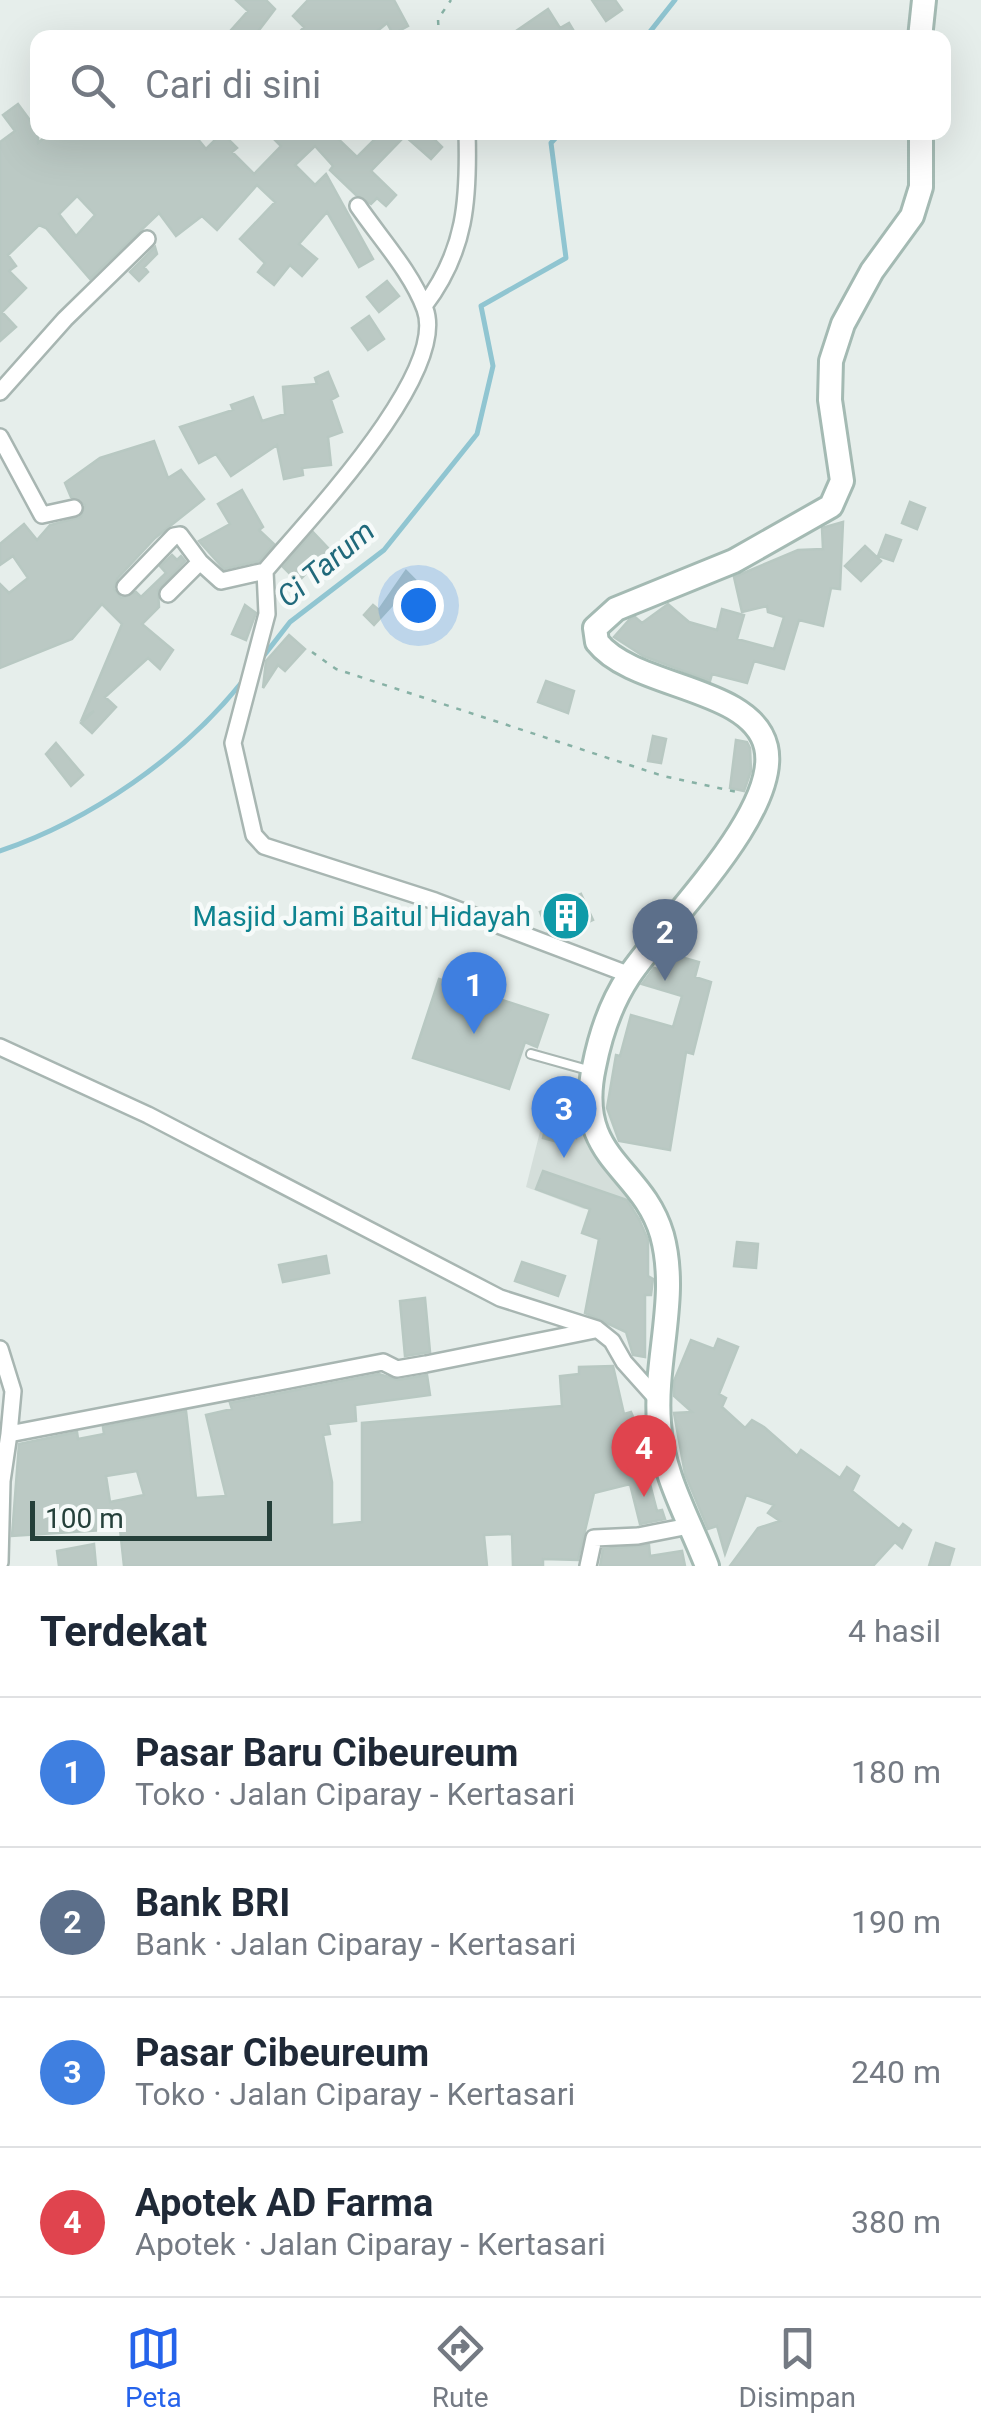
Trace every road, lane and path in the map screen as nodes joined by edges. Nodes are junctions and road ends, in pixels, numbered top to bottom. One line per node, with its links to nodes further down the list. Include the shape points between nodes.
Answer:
1 (450, 0): 3 (path)
2 (924, 0): 4 (main road)
3 (439, 30)
4 (921, 30)
5 (467, 140): 9 (street, via 467,216 451,266)
6 (921, 140): 18 (main road, via 921,187 912,216 872,271 831,361 842,480 831,506 734,561 616,609 595,628 597,642 622,663 726,706 758,729 768,764)
7 (358, 206): 9 (street)
8 (148, 240): 10 (street)
9 (424, 306): 14 (street, via 421,362 389,418)
10 (0, 392)
11 (0, 438): 12 (street, via 42,515)
12 (74, 508)
13 (200, 562): 14 (street, via 221,581); 15 (street, via 174,536); 16 (street)
14 (266, 571): 19 (street, via 267,614 233,744 254,836 264,846 436,901)
15 (125, 587)
16 (168, 594)
17 (312, 652): 18 (path, via 336,669 663,776)
18 (758, 798): 19 (main road, via 724,856)
19 (630, 975): 22 (main road, via 611,1010)
20 (0, 1047): 23 (street, via 148,1115 500,1298)
21 (531, 1054): 22 (lane)
22 (593, 1071): 25 (main road, via 592,1126 599,1144 655,1215 667,1257)
23 (597, 1330): 25 (street); 26 (street, via 397,1369 383,1362)
24 (0, 1349): 26 (street, via 12,1391)
25 (658, 1400): 27 (main road, via 661,1445)
26 (9, 1434): 28 (street)
27 (689, 1526): 29 (street, via 594,1538); 30 (main road)
28 (0, 1562)
29 (588, 1566)
30 (708, 1566)

